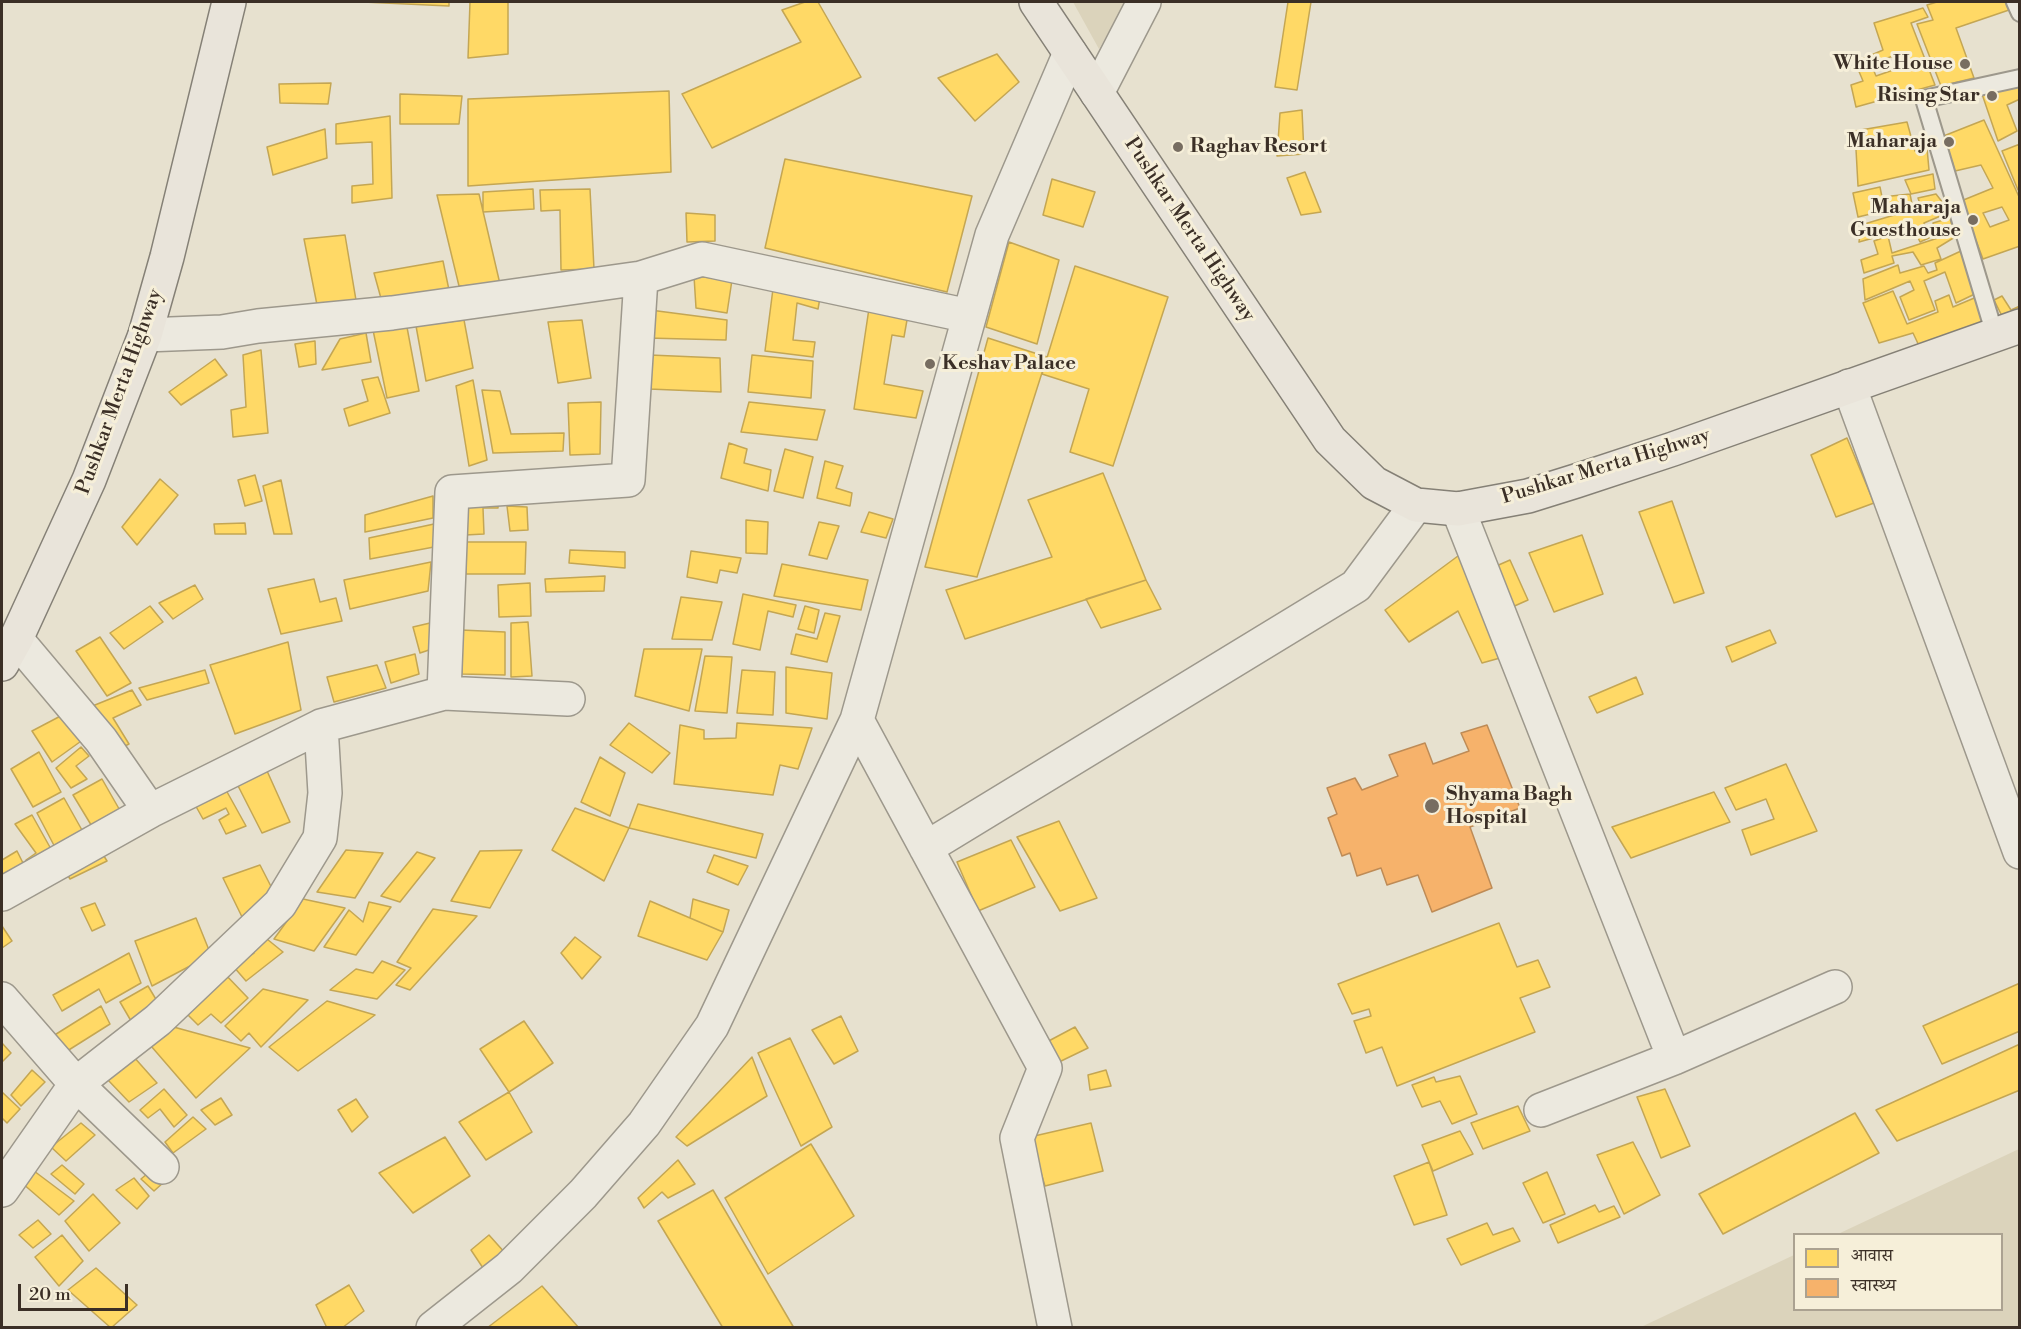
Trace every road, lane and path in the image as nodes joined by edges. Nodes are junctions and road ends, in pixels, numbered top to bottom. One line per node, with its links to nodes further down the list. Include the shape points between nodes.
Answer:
1 (229, 2): 12 (main road, Pushkar Merta Highway)
2 (1036, 2): 6 (main road, Pushkar Merta Highway)
3 (1144, 2): 8 (street)
4 (2014, 2): 5 (lane)
5 (2019, 13)
6 (1070, 53): 8 (main road, Pushkar Merta Highway); 10 (street, via 992,235)
7 (2019, 78): 11 (lane, via 1924,99)
8 (1098, 93): 14 (main road, Pushkar Merta Highway, via 1330,440 1374,483)
9 (641, 278): 10 (street, via 702,259); 12 (street, via 392,313 222,332); 17 (street, via 628,480 452,492)
10 (969, 316): 19 (street)
11 (2007, 330): 13 (main road, Pushkar Merta Highway)
12 (145, 335): 16 (main road, Pushkar Merta Highway, via 89,480)
13 (1848, 386): 15 (main road, Pushkar Merta Highway, via 1576,481 1528,496); 23 (street)
14 (1416, 505): 15 (main road, Pushkar Merta Highway); 22 (street, via 1356,586)
15 (1458, 509): 27 (street)
16 (9, 652): 21 (street, via 101,740)
17 (444, 693): 18 (street); 20 (street)
18 (567, 699)
19 (857, 720): 22 (street); 32 (street, via 712,1026 651,1114 583,1194 509,1268)
20 (321, 726): 21 (street); 28 (street, via 325,793 320,838 280,904 158,1020)
21 (150, 812): 24 (street)
22 (926, 848): 33 (street, via 1045,1068 1017,1138)
23 (2019, 852)
24 (2, 894)
25 (1835, 987): 27 (street)
26 (2, 999): 28 (street)
27 (1674, 1058): 29 (street)
28 (76, 1084): 30 (street); 31 (street)
29 (1541, 1110)
30 (162, 1167)
31 (2, 1190)
32 (433, 1328)
33 (1055, 1328)

